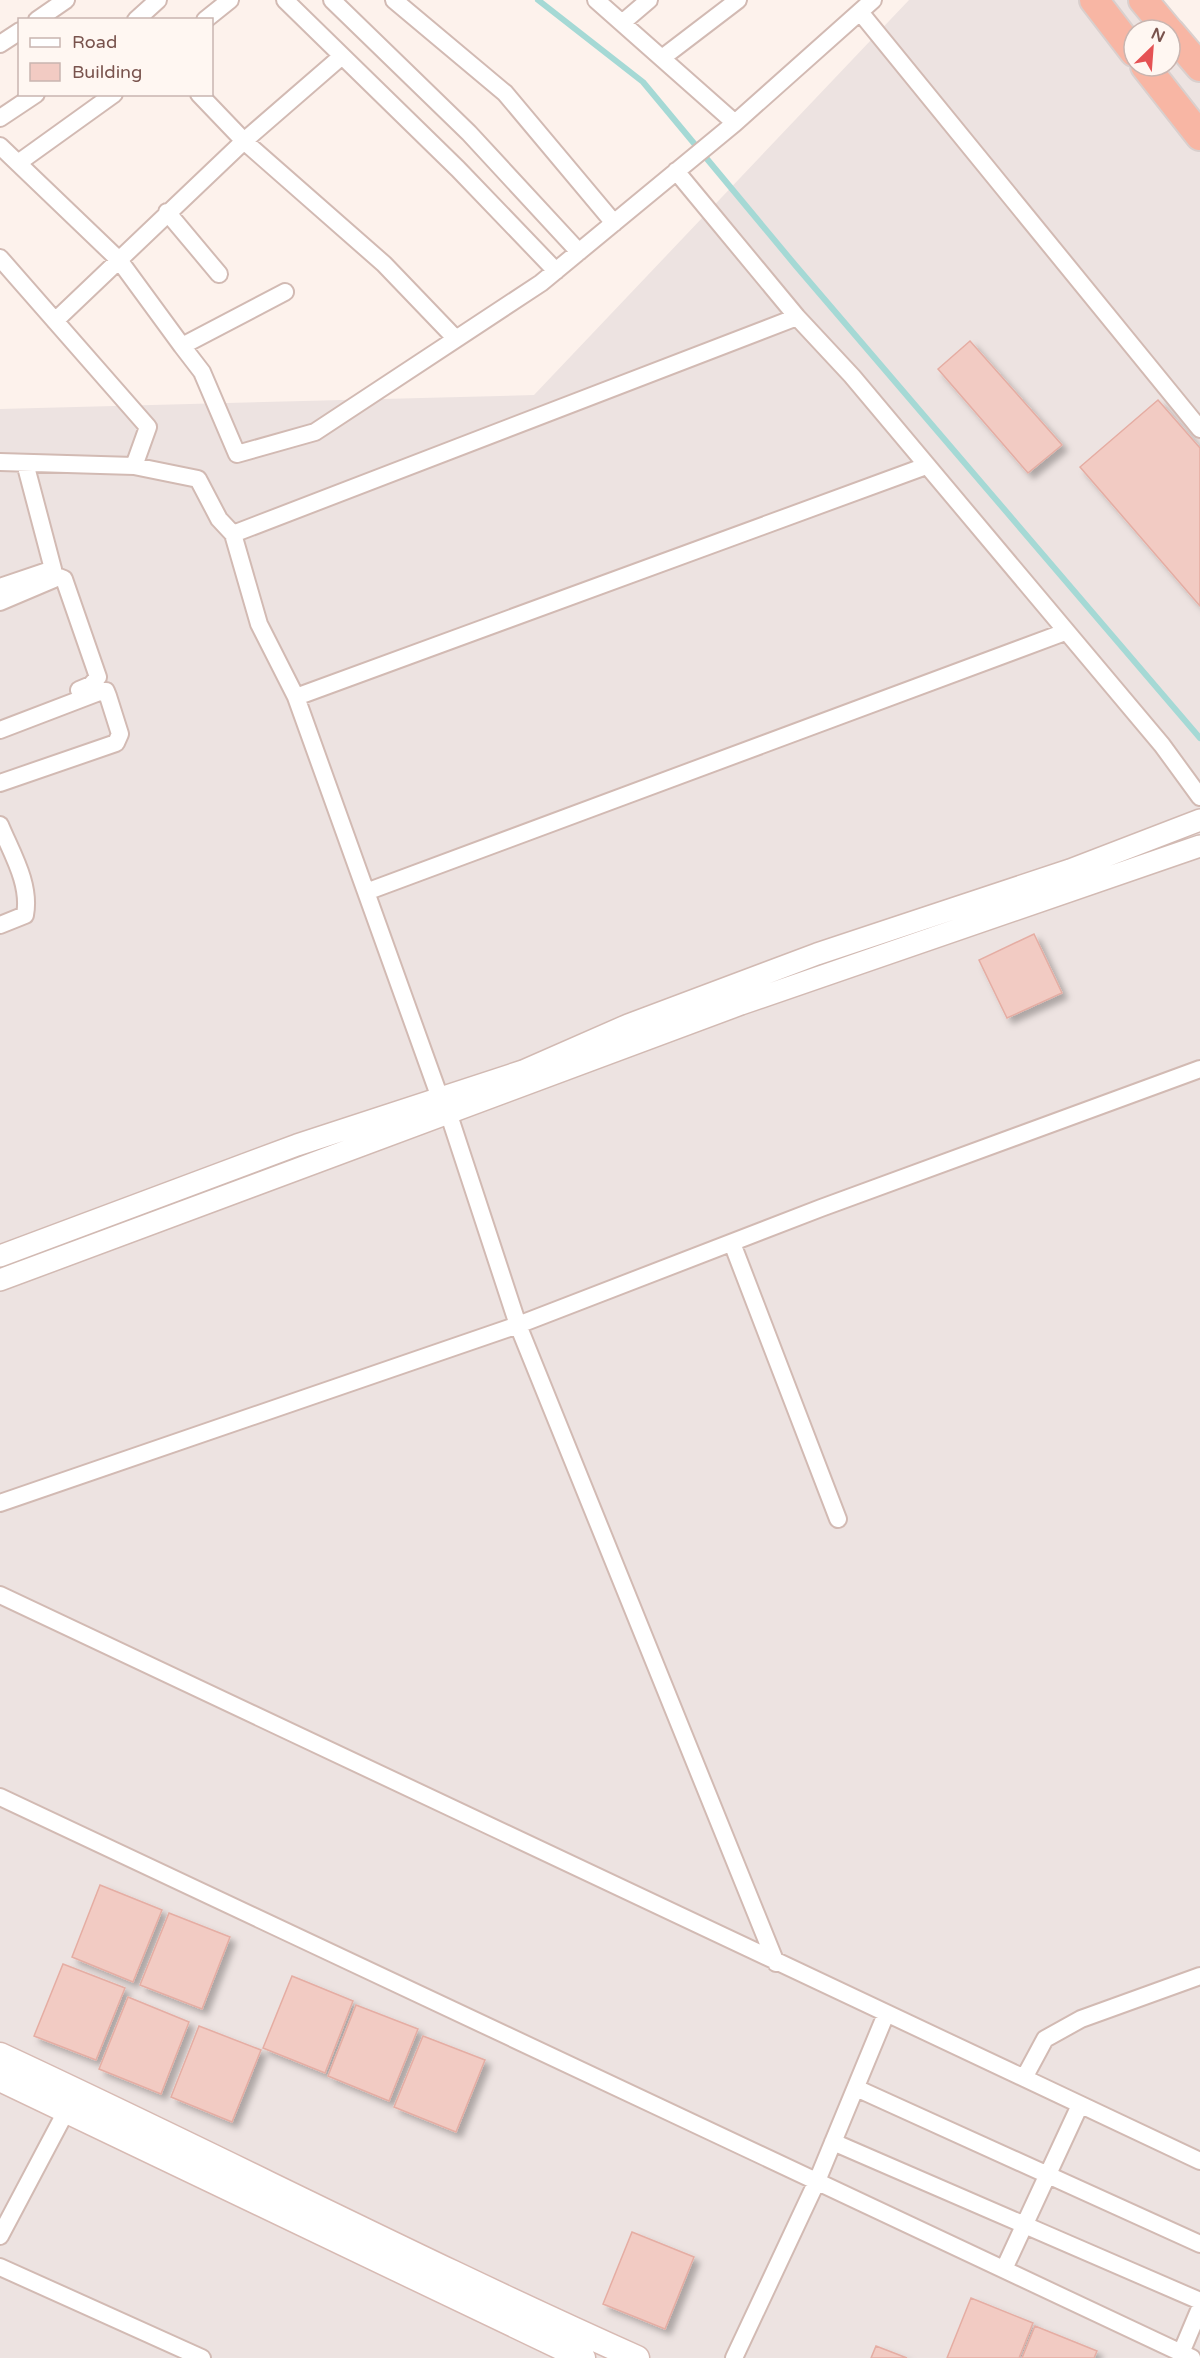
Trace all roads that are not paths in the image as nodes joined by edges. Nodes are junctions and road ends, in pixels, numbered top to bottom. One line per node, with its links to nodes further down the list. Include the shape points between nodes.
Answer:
1 (66, 0): 14 (street)
2 (158, 0): 15 (street)
3 (230, 0): 16 (street)
4 (285, 0): 23 (street)
5 (332, 0): 39 (street, via 469,133)
6 (394, 0): 38 (street, via 505,93)
7 (596, 0): 18 (street)
8 (649, 0): 18 (street)
9 (738, 0): 24 (street)
10 (873, 0): 13 (street)
11 (1094, 0): 20 (highway)
12 (1143, 0): 17 (highway)
13 (860, 12): 31 (street); 49 (street)
14 (40, 18)
15 (138, 18)
16 (208, 18)
17 (1158, 18)
18 (622, 23): 24 (street)
19 (18, 32): 21 (street)
20 (1122, 36)
21 (0, 44)
22 (1182, 46): 25 (highway)
23 (342, 56): 33 (street); 42 (street)
24 (662, 58): 31 (street)
25 (1200, 67)
26 (1154, 78): 32 (highway)
27 (33, 96): 30 (street)
28 (111, 96): 35 (street)
29 (201, 96): 33 (street)
30 (0, 118)
31 (735, 123): 36 (street)
32 (1200, 136)
33 (244, 141): 37 (street); 47 (street, via 384,264)
34 (0, 146): 35 (street)
35 (18, 164): 41 (street)
36 (676, 171): 38 (street); 45 (street)
37 (167, 212): 41 (street); 43 (street)
38 (614, 223): 39 (street)
39 (579, 252): 42 (street)
40 (0, 258): 46 (street)
41 (119, 260): 46 (street); 48 (street)
42 (556, 271): 47 (street)
43 (219, 274)
44 (285, 292): 48 (street)
45 (797, 317): 53 (street); 54 (street)
46 (55, 321): 52 (street, via 148,427)
47 (456, 339): 48 (street, via 315,432 237,454 202,372)
48 (182, 346)
49 (1200, 429)
50 (0, 462): 51 (street)
51 (25, 463): 52 (street); 55 (street, via 53,568)
52 (134, 466): 54 (street, via 198,479 219,519)
53 (926, 466): 57 (street); 58 (street)
54 (233, 534): 58 (street, via 259,624)
55 (0, 587)
56 (0, 602): 59 (street, via 59,577 64,579 98,677 92,685)
57 (1065, 632): 62 (street, via 1162,745); 66 (street)
58 (296, 697): 66 (street)
59 (0, 720)
60 (0, 730): 61 (street, via 106,691 120,734 116,743)
61 (0, 783)
62 (1200, 797)
63 (1200, 820): 69 (street, via 1070,870 806,958 628,1025)
64 (0, 825): 67 (street, via 23,880 26,906 25,915)
65 (1200, 846): 69 (street)
66 (366, 892): 69 (street)
67 (0, 925)
68 (1200, 1069): 70 (street)
69 (444, 1107): 71 (street, via 297,1145); 72 (street); 73 (street)
70 (732, 1243): 73 (street); 75 (street)
71 (0, 1256)
72 (0, 1280)
73 (518, 1325): 74 (street); 78 (street)
74 (0, 1503)
75 (838, 1519)
76 (0, 1595): 78 (street)
77 (0, 1797): 90 (street)
78 (776, 1963): 80 (street)
79 (1200, 1976): 82 (street, via 1081,2019 1045,2039)
80 (886, 2014): 82 (street); 84 (street)
81 (0, 2055): 85 (main road)
82 (1024, 2078): 86 (street)
83 (0, 2079): 85 (main road)
84 (856, 2088): 87 (street); 89 (street)
85 (72, 2101): 92 (street); 100 (main road); 101 (main road)
86 (1080, 2105): 88 (street); 89 (street)
87 (833, 2142): 90 (street); 91 (street)
88 (1200, 2161)
89 (1048, 2175): 91 (street); 93 (street)
90 (817, 2181): 95 (street); 102 (street)
91 (1024, 2226): 95 (street); 96 (street)
92 (0, 2236)
93 (1200, 2244)
94 (0, 2267): 99 (street)
95 (1004, 2269): 98 (street)
96 (1200, 2301)
97 (1200, 2308): 98 (street)
98 (1186, 2356)
99 (202, 2358)
100 (584, 2358)
101 (637, 2358)
102 (734, 2358)

